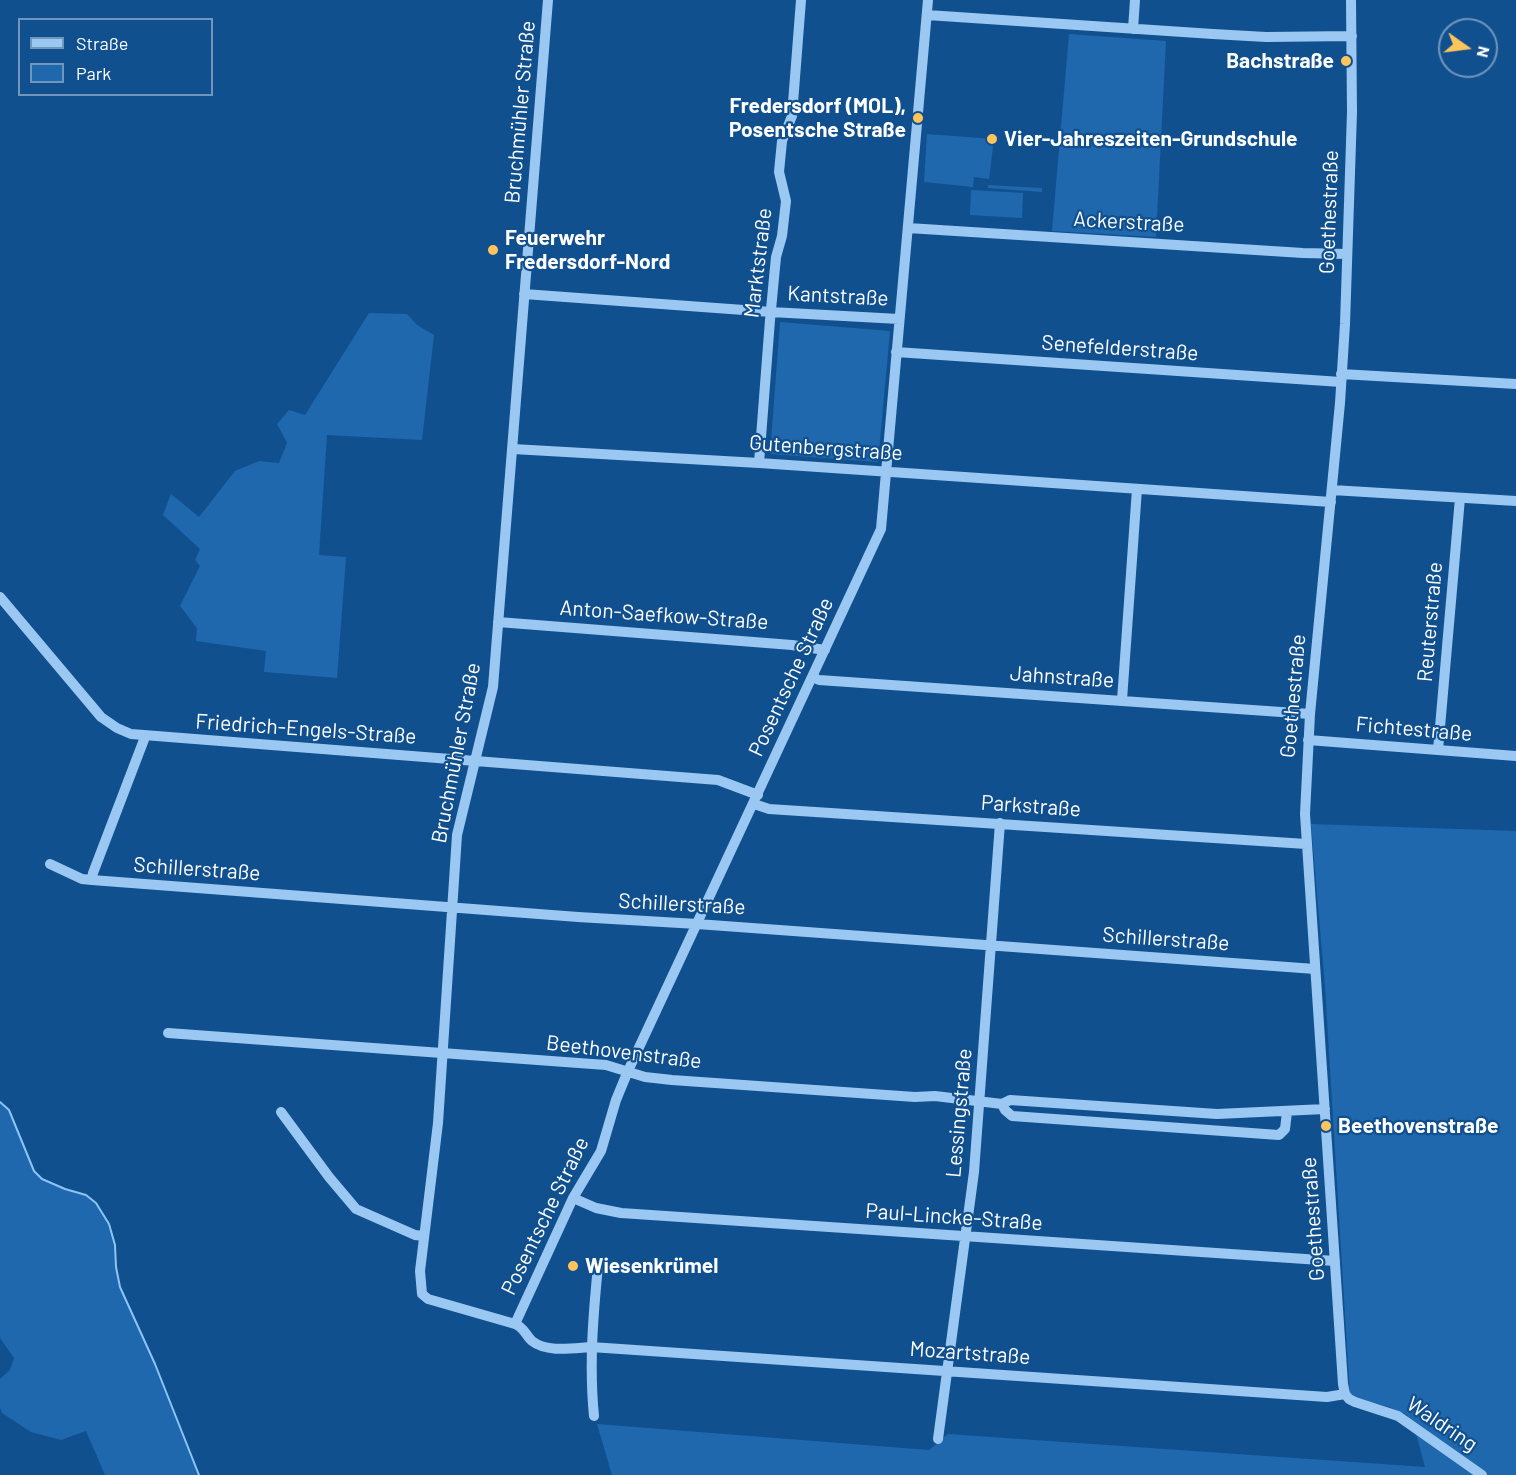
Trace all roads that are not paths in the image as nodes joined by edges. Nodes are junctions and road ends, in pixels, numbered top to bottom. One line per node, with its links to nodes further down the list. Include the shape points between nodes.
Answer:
1 (548, 0): 11 (street, Bruchmühler Straße)
2 (801, 0): 12 (street, Marktstraße, via 792,116 782,141 779,172 786,201)
3 (928, 0): 6 (street, Posentsche Straße)
4 (1135, 0): 7 (street)
5 (1351, 0): 8 (street, Goethestraße)
6 (927, 15): 7 (street); 9 (street, Posentsche Straße)
7 (1133, 29): 8 (street, via 1266,37)
8 (1352, 36): 10 (street, Goethestraße)
9 (908, 228): 10 (street, Ackerstraße); 13 (street, Posentsche Straße)
10 (1347, 254): 15 (street, Goethestraße)
11 (524, 294): 12 (street, Kantstraße); 17 (street, Bruchmühler Straße)
12 (771, 312): 13 (street, Kantstraße); 18 (street, Marktstraße)
13 (899, 319): 14 (street, Posentsche Straße)
14 (897, 352): 15 (street, Senefelderstraße); 19 (street, Posentsche Straße)
15 (1341, 378): 16 (street, Senefelderstraße); 21 (street, Goethestraße)
16 (1516, 384)
17 (513, 449): 18 (street, Gutenbergstraße); 26 (street, Bruchmühler Straße)
18 (759, 463): 19 (street, Gutenbergstraße)
19 (887, 472): 20 (street, Gutenbergstraße); 27 (street, Posentsche Straße, via 881,529)
20 (1137, 489): 24 (street, Gutenbergstraße); 29 (street)
21 (1332, 490): 22 (street); 24 (street, Goethestraße)
22 (1460, 498): 23 (street); 33 (street, Reuterstraße)
23 (1516, 501)
24 (1331, 502): 30 (street, Goethestraße)
25 (0, 597): 31 (street, Friedrich-Engels-Straße, via 101,717 117,728)
26 (498, 622): 27 (street, Anton-Saefkow-Straße); 35 (street, Bruchmühler Straße, via 493,687)
27 (825, 650): 28 (street, Posentsche Straße)
28 (812, 677): 29 (street, Jahnstraße); 36 (street, Posentsche Straße)
29 (1122, 700): 30 (street, Jahnstraße)
30 (1310, 714): 32 (street, Goethestraße)
31 (145, 737): 35 (street, Friedrich-Engels-Straße); 40 (street)
32 (1308, 740): 33 (street, Fichtestraße); 38 (street, Goethestraße)
33 (1438, 750): 34 (street, Fichtestraße)
34 (1516, 756)
35 (474, 761): 36 (street, Friedrich-Engels-Straße, via 718,780); 41 (street, Bruchmühler Straße, via 457,835)
36 (756, 799): 37 (street, Parkstraße, via 769,809); 42 (street, Posentsche Straße)
37 (1000, 824): 38 (street, Parkstraße); 43 (street, Lessingstraße)
38 (1306, 844): 44 (street, Goethestraße)
39 (50, 864): 40 (street, Schillerstraße)
40 (92, 880): 41 (street, Schillerstraße)
41 (452, 908): 42 (street, Schillerstraße); 46 (street, Bruchmühler Straße)
42 (698, 924): 43 (street, Schillerstraße); 47 (street, Posentsche Straße)
43 (992, 946): 44 (street, Schillerstraße); 48 (street, Lessingstraße)
44 (1315, 969): 50 (street, Goethestraße)
45 (168, 1033): 46 (street, Beethovenstraße)
46 (441, 1053): 47 (street, Beethovenstraße, via 606,1065); 54 (street, Bruchmühler Straße, via 438,1123)
47 (628, 1071): 48 (street, Beethovenstraße, via 672,1080); 53 (street, Posentsche Straße, via 601,1151)
48 (980, 1101): 49 (street, Beethovenstraße); 55 (street, Lessingstraße)
49 (1002, 1104): 52 (street, Beethovenstraße, via 1010,1100 1217,1113); 52 (street, Beethovenstraße, via 1012,1116 1279,1135 1285,1129)
50 (1325, 1109): 52 (street, Beethovenstraße); 56 (street, Goethestraße)
51 (281, 1112): 54 (street, via 357,1209)
52 (1287, 1112)
53 (573, 1198): 55 (street, Paul-Lincke-Straße, via 621,1214); 58 (street, Posentsche Straße)
54 (424, 1236): 58 (street, Bruchmühler Straße, via 422,1294)
55 (965, 1237): 56 (street, Paul-Lincke-Straße); 60 (street, Lessingstraße)
56 (1335, 1261): 61 (street, Goethestraße)
57 (598, 1266): 59 (street)
58 (515, 1324): 59 (street, Bruchmühler Straße, via 537,1345)
59 (591, 1347): 60 (street, Mozartstraße); 62 (street)
60 (946, 1371): 61 (street, Mozartstraße, via 1328,1397); 63 (street, Lessingstraße)
61 (1345, 1394): 64 (street, Waldring, via 1355,1402 1398,1416)
62 (594, 1416)
63 (938, 1439)
64 (1482, 1475)

